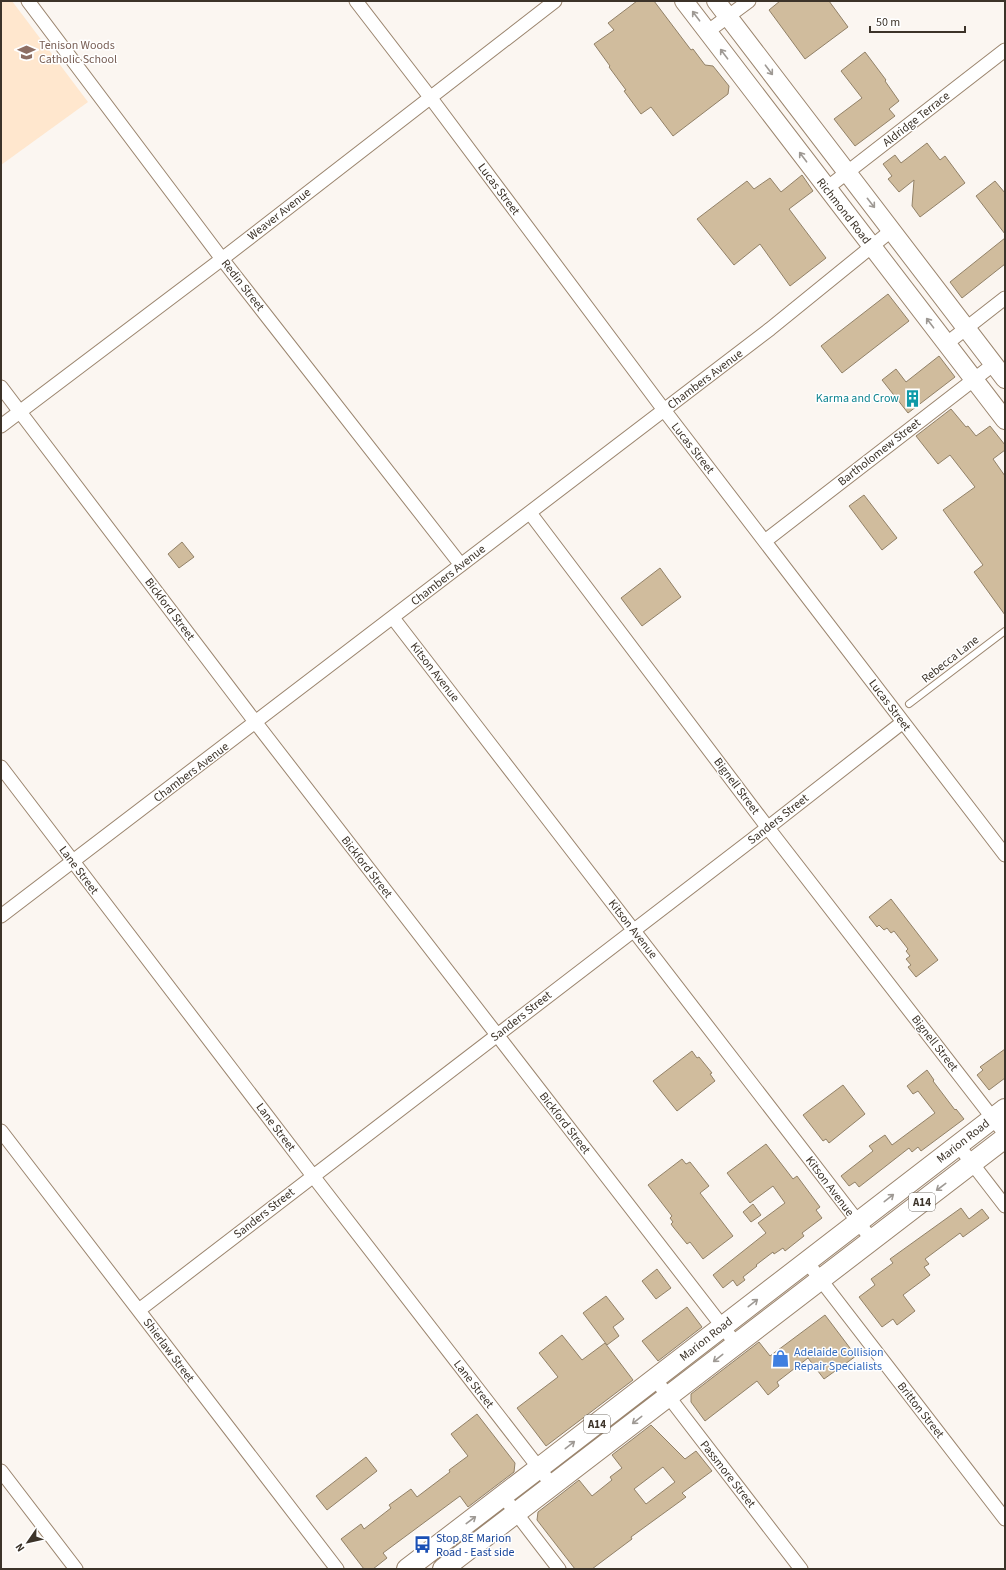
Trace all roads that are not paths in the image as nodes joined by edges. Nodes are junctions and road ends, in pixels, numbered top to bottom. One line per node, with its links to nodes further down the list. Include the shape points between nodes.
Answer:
1 (28, 1): 15 (street, Redin Street)
2 (356, 1): 10 (street, Lucas Street)
3 (556, 1): 10 (street, Weaver Avenue)
4 (684, 1): 8 (main road, Richmond Road, one-way to 4)
5 (716, 1): 7 (main road)
6 (748, 1): 7 (street)
7 (728, 17): 8 (street); 11 (main road, one-way to 11)
8 (707, 32): 12 (main road, Richmond Road, one-way to 8)
9 (1005, 50): 11 (street, Aldridge Terrace)
10 (430, 97): 15 (street, Weaver Avenue); 23 (street, Lucas Street)
11 (847, 172): 12 (street, Aldridge Terrace); 13 (main road, one-way to 13)
12 (827, 188): 14 (main road, Richmond Road)
13 (892, 230): 14 (street, Chambers Avenue); 17 (main road)
14 (872, 246): 18 (main road, Richmond Road, one-way to 14); 23 (street, Chambers Avenue, via 770,330)
15 (222, 258): 24 (street, Weaver Avenue); 29 (street, Redin Street)
16 (1005, 298): 17 (street)
17 (967, 328): 18 (street); 19 (main road)
18 (946, 344): 21 (main road, Richmond Road)
19 (994, 364): 20 (main road); 21 (street, Bartholomew Street)
20 (1005, 379)
21 (973, 380): 25 (main road, Richmond Road); 28 (street, Bartholomew Street)
22 (1, 387): 24 (street, Bickford Street)
23 (664, 410): 27 (street, Chambers Avenue); 28 (street, Lucas Street)
24 (20, 412): 26 (street, Weaver Avenue); 33 (street, Bickford Street)
25 (1005, 420)
26 (1, 426)
27 (530, 513): 29 (street, Chambers Avenue); 36 (street, Bignell Street)
28 (765, 542): 34 (street, Lucas Street)
29 (461, 565): 30 (street, Chambers Avenue)
30 (393, 618): 33 (street, Chambers Avenue); 40 (street, Kitson Avenue)
31 (1005, 631): 32 (lane, Rebecca Lane)
32 (909, 704)
33 (256, 722): 38 (street, Chambers Avenue); 41 (street, Bickford Street)
34 (903, 722): 36 (street, Sanders Street); 37 (street, Lucas Street)
35 (1, 767): 38 (street, Lane Street)
36 (768, 828): 40 (street, Sanders Street); 42 (street, Bignell Street)
37 (1005, 854)
38 (73, 861): 39 (street, Chambers Avenue); 48 (street, Lane Street)
39 (1, 916)
40 (634, 929): 41 (street, Sanders Street); 50 (street, Kitson Avenue)
41 (497, 1035): 48 (street, Sanders Street); 55 (street, Bickford Street)
42 (999, 1113): 44 (street, Bignell Street); 46 (main road, Marion Road / A14)
43 (1, 1131): 54 (street, Shierlaw Street)
44 (1005, 1134)
45 (1005, 1138): 47 (main road, Marion Road / A14)
46 (958, 1145): 47 (street); 50 (main road, Marion Road / A14, one-way to 46)
47 (972, 1164): 49 (street); 51 (main road, Marion Road / A14, one-way to 51)
48 (313, 1176): 54 (street, Sanders Street); 59 (street, Lane Street)
49 (1005, 1206)
50 (858, 1222): 51 (street, Kitson Avenue); 52 (main road, Marion Road / A14)
51 (872, 1240): 53 (main road, Marion Road / A14)
52 (807, 1262): 53 (street, Britton Street); 55 (main road, Marion Road / A14, one-way to 52)
53 (820, 1279): 56 (main road, Marion Road / A14); 64 (street, Britton Street)
54 (139, 1310): 66 (street, Shierlaw Street)
55 (722, 1327): 56 (street, Bickford Street); 57 (main road, Marion Road / A14)
56 (736, 1344): 58 (main road, Marion Road / A14, one-way to 58)
57 (655, 1379): 58 (street, Passmore Street); 59 (main road, Marion Road / A14, one-way to 57)
58 (668, 1397): 61 (main road, Marion Road / A14, one-way to 61); 70 (street, Passmore Street)
59 (539, 1468): 61 (street, Lane Street); 62 (main road, Marion Road / A14)
60 (1, 1470): 65 (street)
61 (552, 1485): 63 (main road, Marion Road / A14)
62 (503, 1496): 63 (street); 67 (main road, Marion Road / A14, one-way to 62)
63 (516, 1513): 68 (main road, Marion Road / A14); 69 (street)
64 (1005, 1519)
65 (76, 1569)
66 (337, 1569)
67 (407, 1569)
68 (443, 1569)
69 (559, 1569)
70 (800, 1569)

